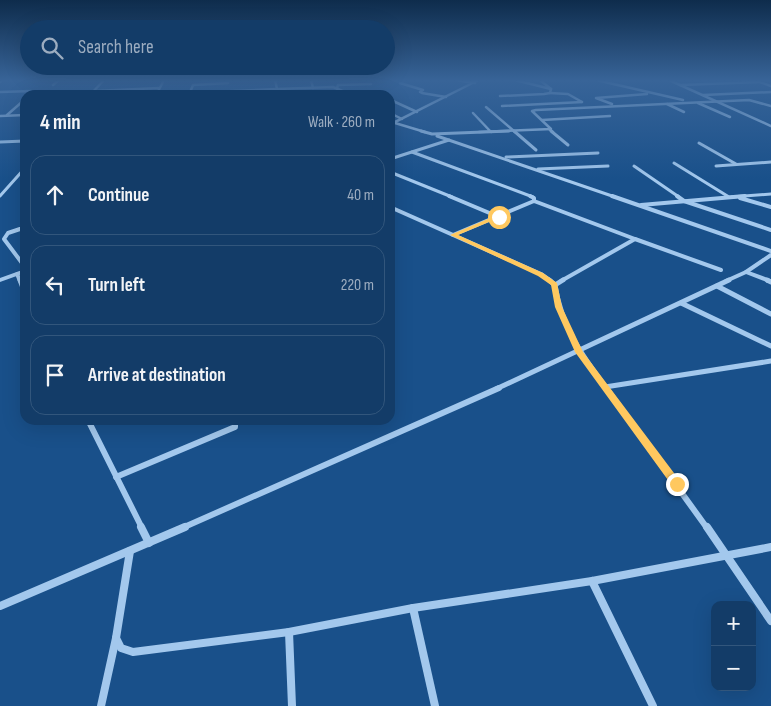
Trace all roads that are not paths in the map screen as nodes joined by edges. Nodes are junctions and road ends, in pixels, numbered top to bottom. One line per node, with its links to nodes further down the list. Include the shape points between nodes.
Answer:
1 (9, 113): 8 (street)
2 (415, 113): 14 (street)
3 (473, 113): 20 (street)
4 (493, 113): 19 (street)
5 (534, 113): 15 (street)
6 (721, 113): 13 (street)
7 (740, 113): 17 (street)
8 (7, 115): 9 (street); 10 (street)
9 (20, 115)
10 (0, 116)
11 (395, 116): 14 (street)
12 (610, 116): 15 (street)
13 (730, 117)
14 (402, 119): 16 (street)
15 (542, 120): 18 (street, via 550,126)
16 (395, 123): 21 (street)
17 (771, 126)
18 (549, 129): 19 (street); 26 (street)
19 (514, 131): 20 (street); 27 (street)
20 (492, 132): 21 (street)
21 (432, 134): 22 (street)
22 (449, 140): 28 (street); 31 (street)
23 (20, 141): 24 (street)
24 (0, 142)
25 (699, 143): 34 (street)
26 (568, 145)
27 (536, 150)
28 (412, 152): 30 (street); 46 (street, via 530,196)
29 (598, 153): 31 (street)
30 (395, 157)
31 (502, 158): 38 (street)
32 (771, 162): 34 (street)
33 (674, 163): 44 (street)
34 (736, 164): 37 (street)
35 (608, 166): 38 (street)
36 (634, 166): 45 (street)
37 (716, 166)
38 (535, 169): 47 (street)
39 (395, 174): 50 (street)
40 (18, 175): 42 (street)
41 (771, 194): 43 (street)
42 (0, 196)
43 (736, 196): 44 (street); 48 (street)
44 (730, 197): 45 (street)
45 (684, 201): 47 (street); 52 (street)
46 (534, 202): 50 (street); 54 (street)
47 (638, 205): 55 (street)
48 (771, 207)
49 (395, 209): 53 (street)
50 (499, 217): 53 (street)
51 (20, 228): 57 (street, via 8,233 4,239)
52 (771, 230)
53 (453, 235): 67 (street, via 540,274)
54 (635, 239): 60 (street); 67 (street)
55 (771, 251)
56 (771, 255): 58 (street)
57 (20, 260)
58 (764, 260): 59 (street); 61 (street)
59 (771, 263)
60 (720, 270)
61 (746, 272): 66 (street); 68 (street)
62 (20, 273): 63 (street)
63 (17, 274): 64 (street); 65 (street)
64 (0, 280)
65 (20, 282)
66 (771, 282)
67 (555, 284): 72 (street, via 558,307)
68 (717, 286): 69 (street); 70 (street)
69 (681, 303): 71 (street); 72 (street)
70 (771, 314)
71 (771, 346)
72 (579, 352): 74 (street); 78 (street)
73 (771, 361): 74 (street)
74 (605, 387): 81 (street, via 677,484)
75 (90, 425): 77 (street)
76 (234, 425): 77 (street)
77 (116, 477): 78 (street)
78 (148, 543): 80 (street)
79 (771, 546): 81 (street)
80 (130, 551): 83 (street); 87 (street)
81 (724, 555): 82 (street); 85 (street)
82 (592, 581): 84 (street); 91 (street)
83 (0, 606)
84 (413, 608): 86 (street); 90 (street)
85 (771, 621)
86 (289, 632): 87 (street, via 134,652 121,648); 89 (street)
87 (116, 638): 88 (street)
88 (101, 706)
89 (292, 706)
90 (435, 706)
91 (653, 706)

